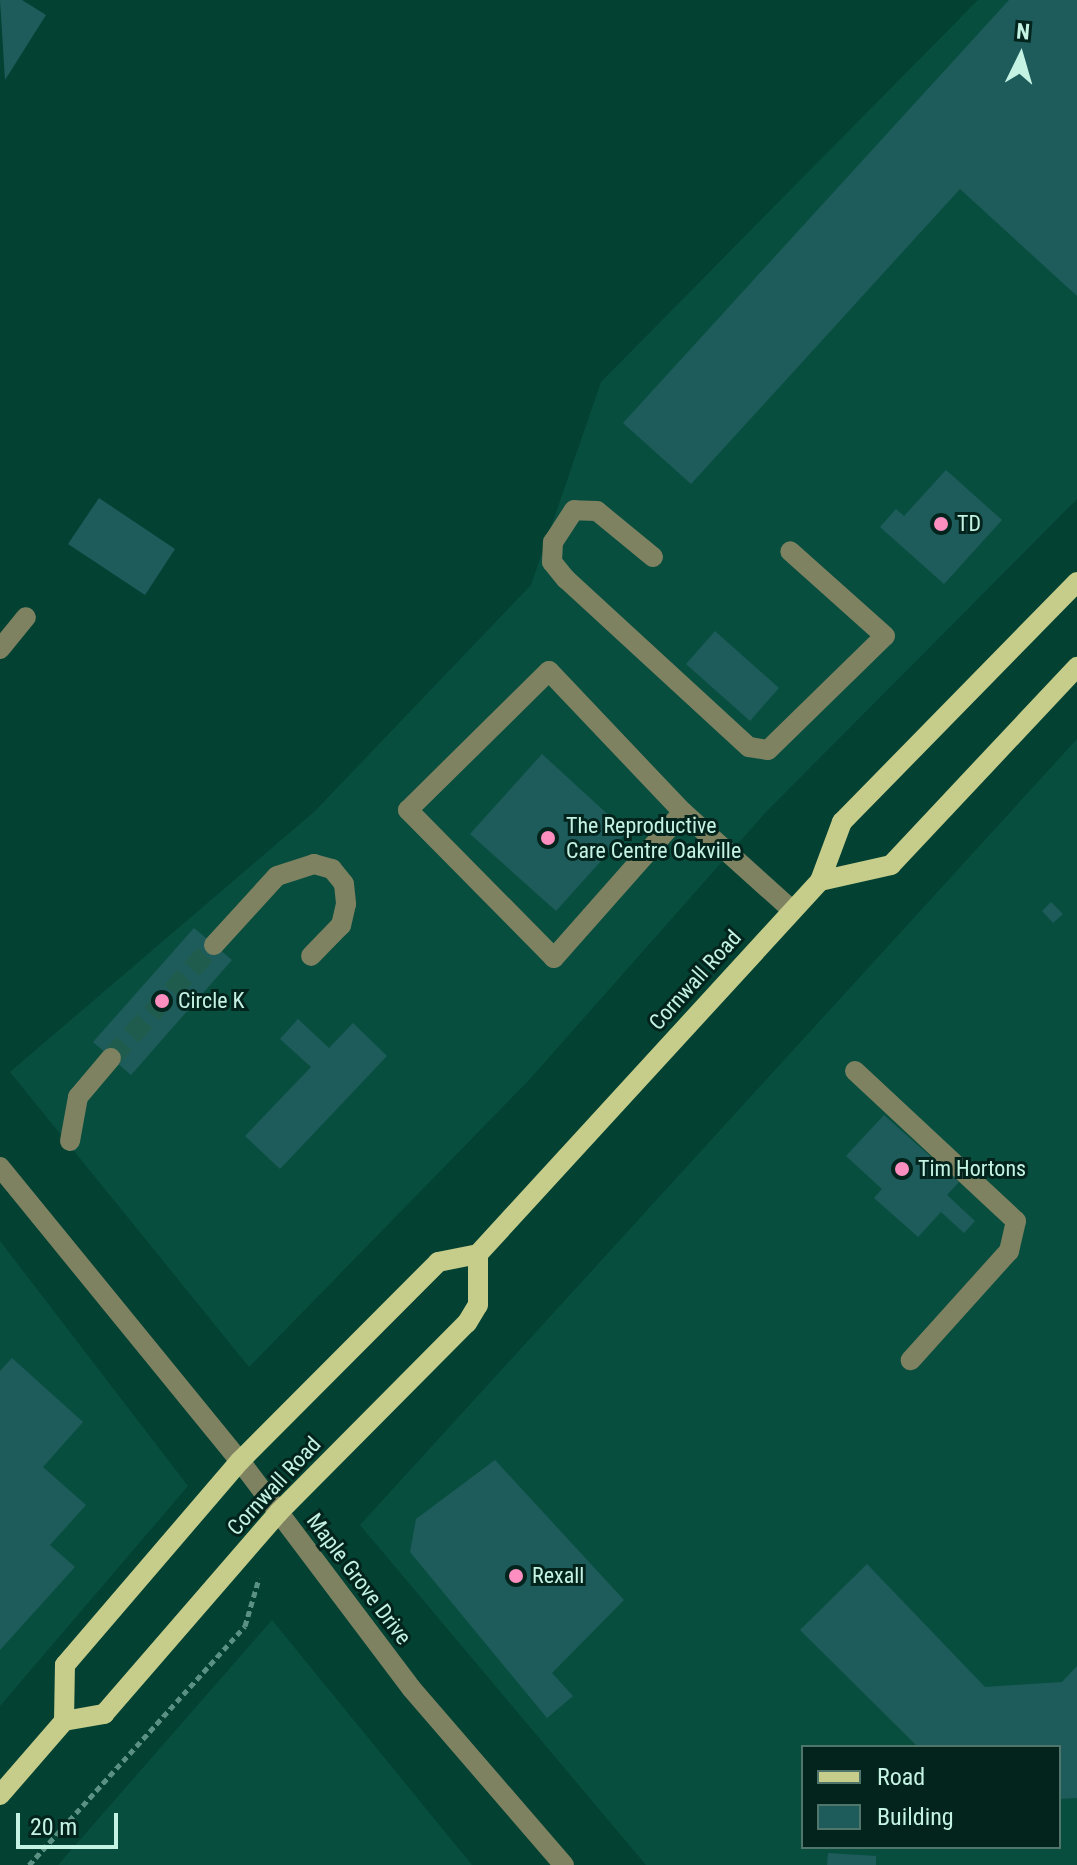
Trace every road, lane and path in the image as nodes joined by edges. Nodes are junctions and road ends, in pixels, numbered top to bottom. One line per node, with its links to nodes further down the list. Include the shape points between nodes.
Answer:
1 (790, 551): 2 (street, via 885,636 768,750 749,747 552,562 553,542 574,510 597,511)
2 (653, 557)
3 (1077, 582): 8 (main road, Cornwall Road, via 842,822)
4 (26, 617): 5 (street)
5 (0, 649)
6 (1077, 667): 8 (main road, via 891,865)
7 (683, 812): 7 (street, via 549,671 408,810 554,958); 9 (street)
8 (820, 881): 9 (main road, Cornwall Road)
9 (792, 910): 16 (main road, Cornwall Road)
10 (214, 945): 11 (street, via 277,876 314,864 332,869 344,884 346,904 341,925)
11 (311, 956)
12 (111, 1058): 14 (street, via 78,1097)
13 (855, 1071): 17 (street, via 1016,1221 1009,1251)
14 (70, 1141)
15 (0, 1167): 18 (street, Maple Grove Drive)
16 (478, 1254): 18 (main road, Cornwall Road, via 438,1262); 19 (main road, Cornwall Road, via 478,1305 467,1323)
17 (911, 1360)
18 (240, 1461): 19 (street, Maple Grove Drive); 21 (main road, Cornwall Road, via 65,1665)
19 (279, 1512): 21 (main road, Cornwall Road, via 104,1714); 24 (street, Maple Grove Drive, via 411,1688)
20 (262, 1569): 23 (path, via 245,1626)
21 (64, 1721): 22 (main road)
22 (0, 1795)
23 (29, 1865)
24 (564, 1865)

